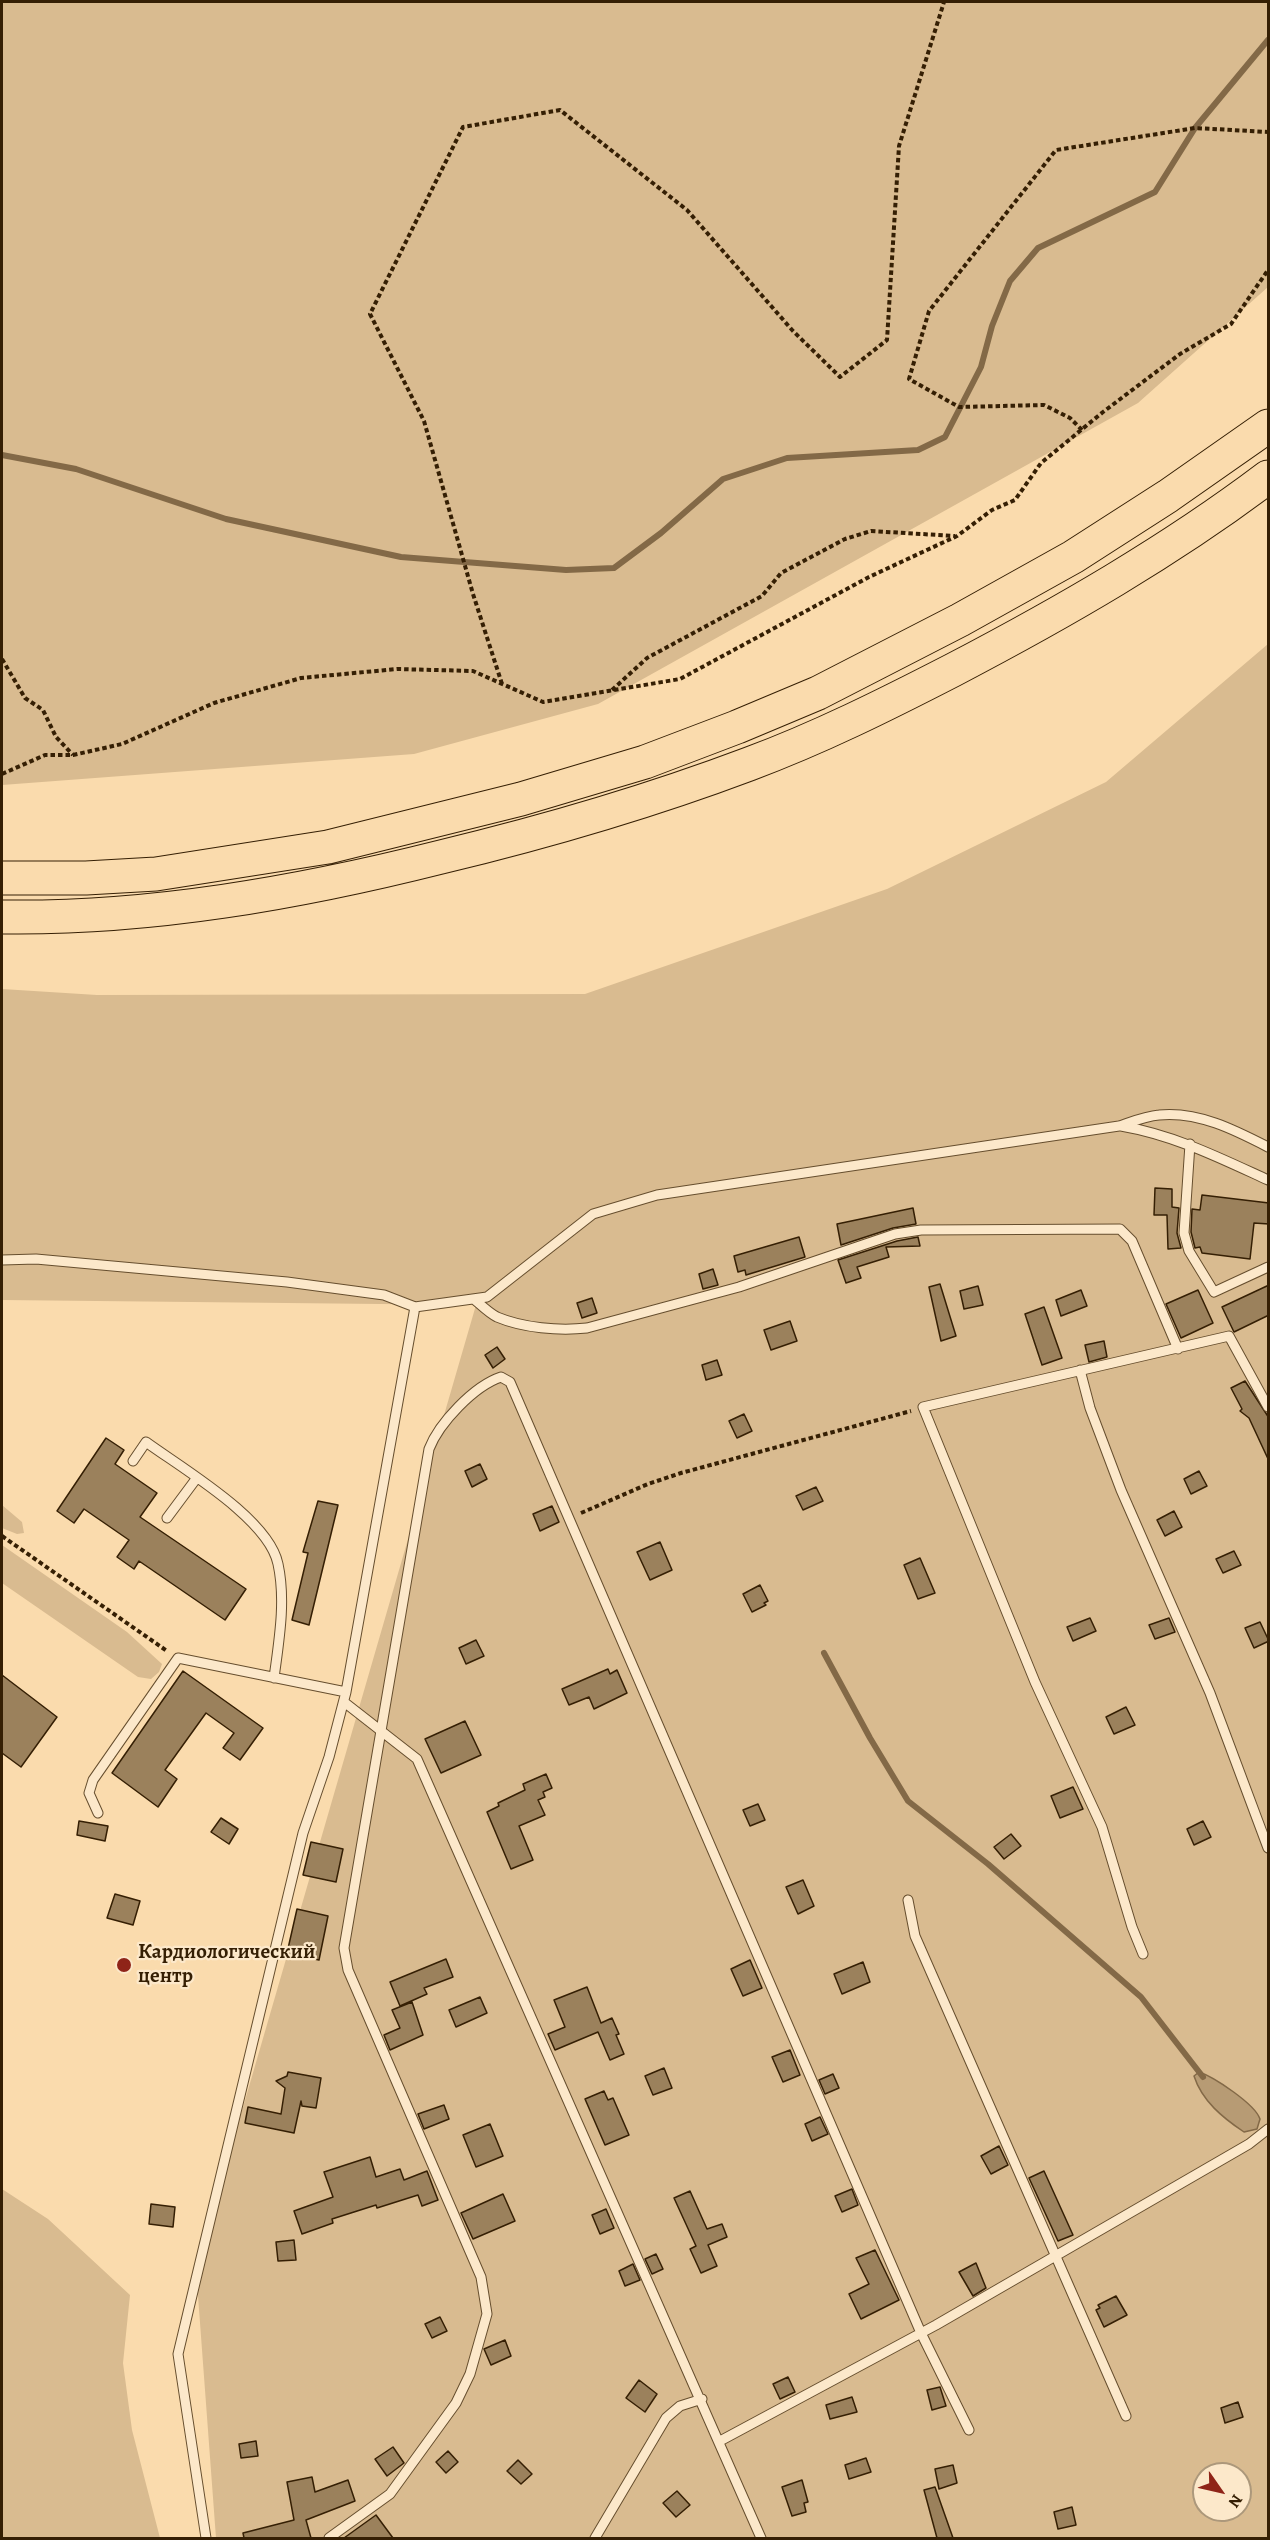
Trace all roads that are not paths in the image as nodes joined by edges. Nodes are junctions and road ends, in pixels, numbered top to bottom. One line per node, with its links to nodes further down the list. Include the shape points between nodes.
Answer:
1 (1269, 426): 3 (highway, via 1082,551 960,620 818,693 645,762 521,800 328,847 156,874)
2 (1269, 477): 4 (highway, via 1145,561 996,648 826,733 658,796 491,845 366,876 252,898 148,911)
3 (2, 878)
4 (2, 917)
5 (1119, 1126): 6 (lane, via 1155,1132); 7 (lane, via 1157,1115 1185,1115 1217,1123); 11 (lane, via 657,1195 593,1214 508,1283 488,1297)
6 (1190, 1144): 8 (lane); 10 (lane, via 1184,1233 1189,1251 1214,1292)
7 (1269, 1147)
8 (1269, 1180)
9 (2, 1260): 12 (lane, via 36,1259 287,1282 384,1294)
10 (1269, 1267)
11 (474, 1299): 12 (lane); 13 (lane, via 495,1316 519,1324 570,1330 739,1287 895,1234 921,1230 1120,1229 1132,1241)
12 (414, 1307): 20 (lane)
13 (1178, 1349): 14 (lane); 15 (lane, via 1229,1336)
14 (1080, 1370): 24 (lane, via 1121,1490 1210,1693); 26 (lane, via 923,1407 1035,1682 1102,1827)
15 (1269, 1407)
16 (133, 1461): 17 (lane, via 146,1443)
17 (196, 1479): 18 (lane); 19 (lane, via 256,1524 272,1546 281,1584)
18 (167, 1518)
19 (274, 1678): 20 (lane); 23 (lane, via 178,1658 93,1780 89,1793)
20 (346, 1692): 21 (lane)
21 (344, 1702): 22 (lane); 34 (lane, via 303,1833 178,2354)
22 (380, 1727): 29 (lane, via 429,1449 448,1418 487,1381 501,1377 510,1382); 30 (lane, via 417,1759); 35 (lane, via 344,1948 348,1970 481,2277 487,2314 470,2374 456,2403 390,2494)
23 (98, 1813)
24 (1269, 1848)
25 (908, 1900): 28 (lane, via 915,1936)
26 (1143, 1954)
27 (1269, 2129): 28 (lane)
28 (1056, 2253): 29 (lane); 31 (lane)
29 (921, 2333): 32 (lane); 33 (lane)
30 (702, 2399): 33 (lane); 36 (lane, via 680,2406 666,2418)
31 (1126, 2416)
32 (969, 2430)
33 (720, 2441): 37 (lane)
34 (206, 2538)
35 (329, 2538)
36 (595, 2538)
37 (761, 2538)

